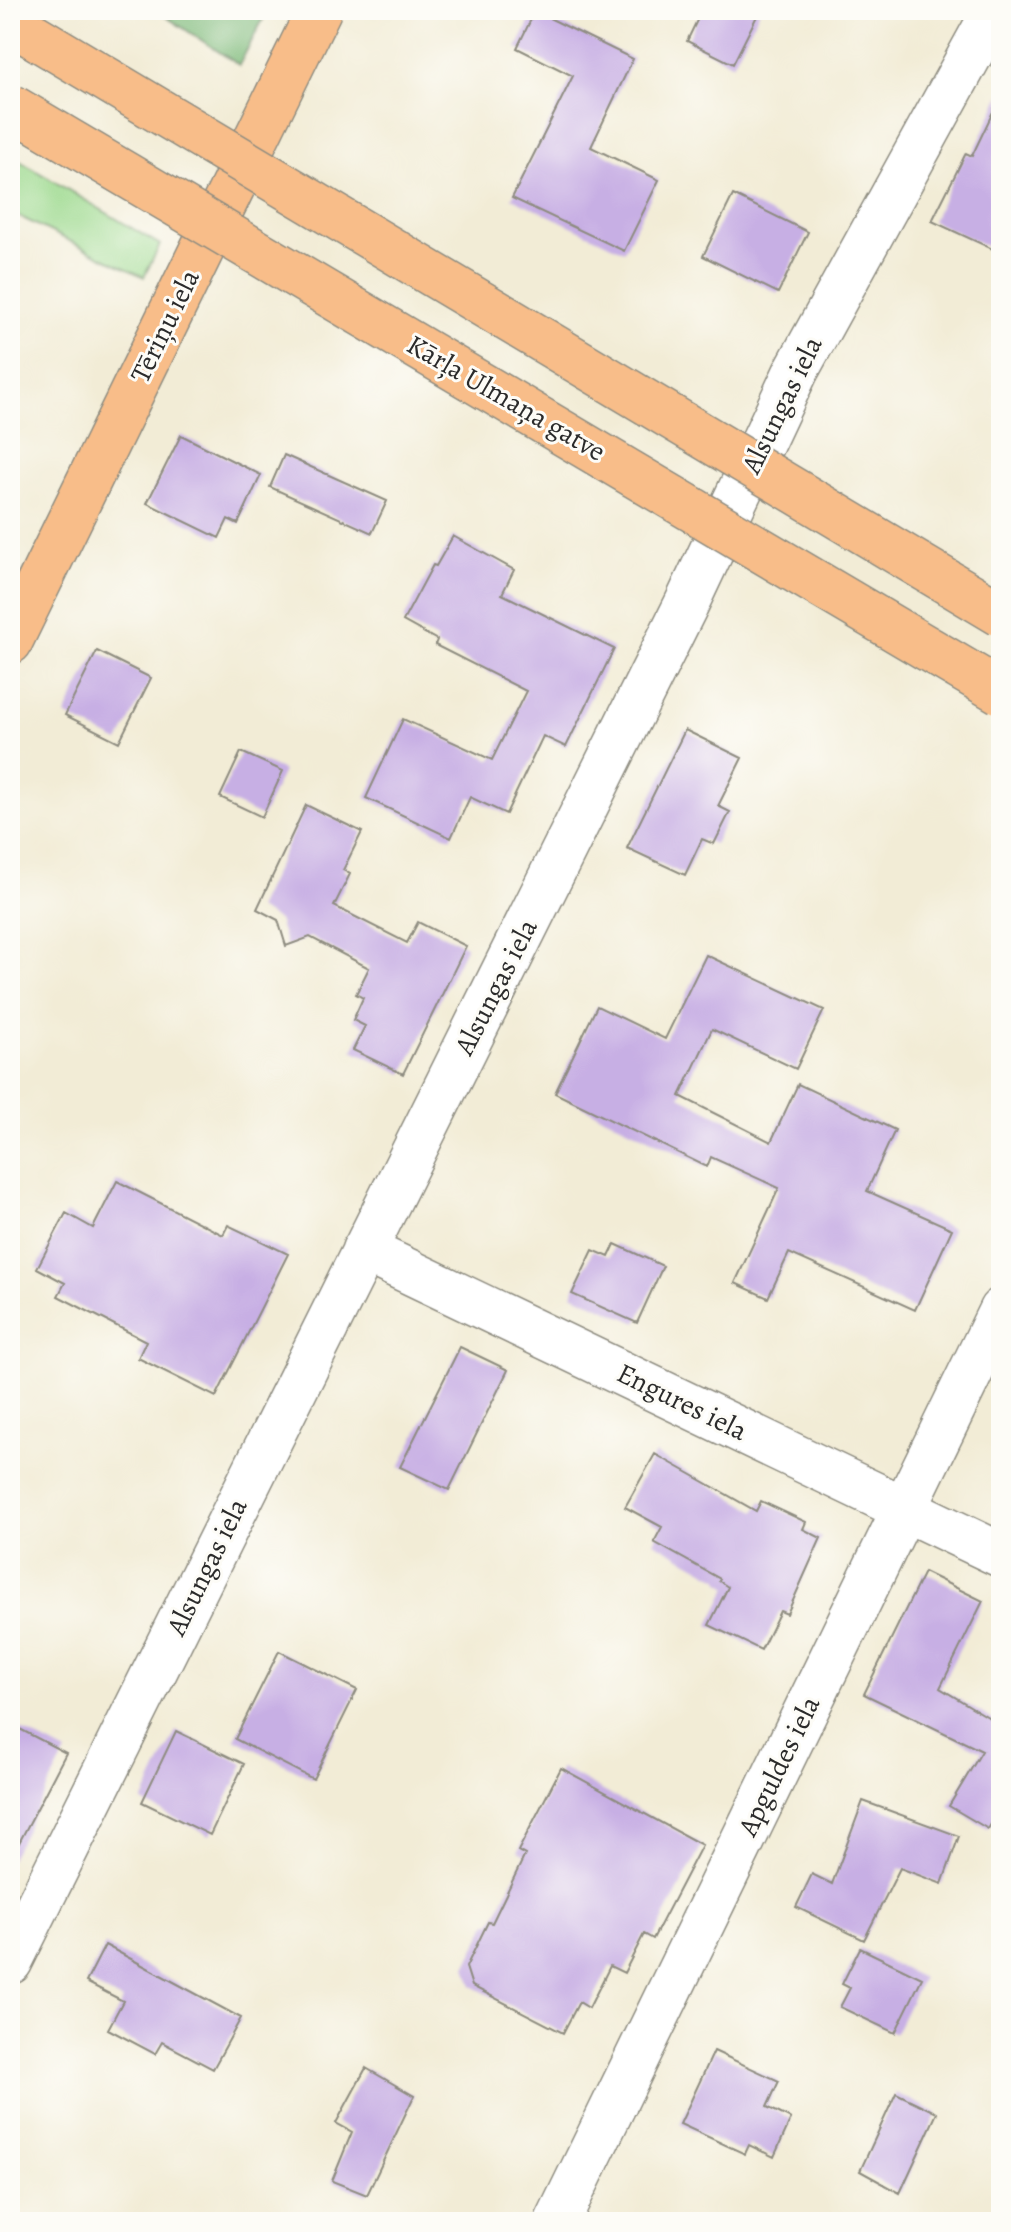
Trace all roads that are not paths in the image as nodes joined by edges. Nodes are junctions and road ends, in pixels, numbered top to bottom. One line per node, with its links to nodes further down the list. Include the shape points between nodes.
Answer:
1 (319, 10): 6 (main road, Tēriņu iela)
2 (990, 16): 8 (street, Alsungas iela, via 796,371 686,605)
3 (27, 32): 5 (main road, bridge)
4 (10, 106): 7 (main road, Kārļa Ulmaņa gatve, bridge)
5 (1001, 614)
6 (10, 642)
7 (1001, 692)
8 (364, 1250): 10 (street, Engures iela); 12 (street, Alsungas iela)
9 (1001, 1310): 10 (street, Apguldes iela)
10 (905, 1509): 11 (street, Engures iela); 13 (street, Apguldes iela)
11 (1001, 1555)
12 (10, 1962)
13 (557, 2222)

